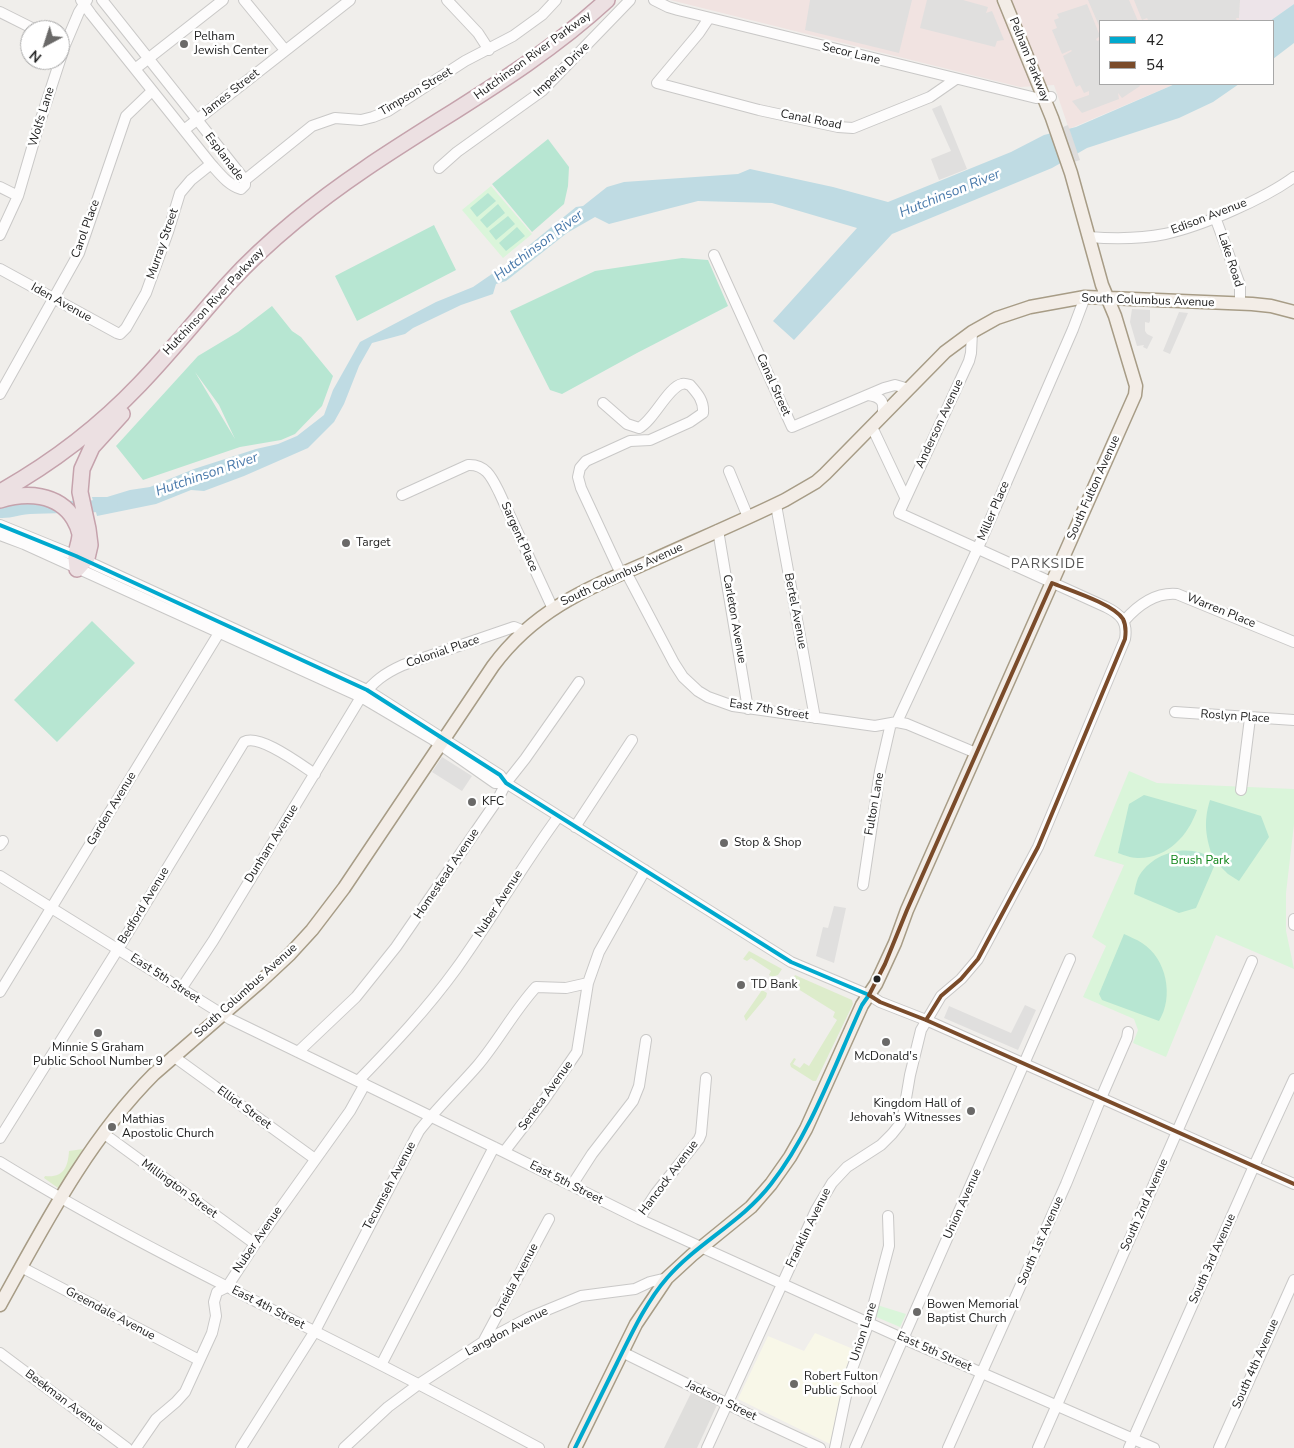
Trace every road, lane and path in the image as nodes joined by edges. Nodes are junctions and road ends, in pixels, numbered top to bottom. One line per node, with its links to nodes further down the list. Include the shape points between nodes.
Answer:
1 (102, 0): 19 (street, Esplanade)
2 (223, 0): 19 (street)
3 (244, 0): 17 (street)
4 (350, 0): 17 (street, James Street)
5 (447, 0): 18 (street, via 478,33)
6 (556, 0): 18 (street, Timpson Street, via 535,21)
7 (595, 0): 54 (highway, Hutchinson River Parkway, via 503,71 346,171 294,209 230,269 104,407 62,442)
8 (607, 0): 39 (highway, Hutchinson River Parkway, via 512,74 330,193 264,248)
9 (630, 0): 29 (street, Imperia Drive, via 542,91 456,152)
10 (654, 0): 14 (street, Secor Lane)
11 (1007, 0): 24 (main road, Pelham Parkway)
12 (84, 1): 16 (street, Wolfs Lane); 20 (street, Esplanade)
13 (0, 12): 15 (street)
14 (709, 18): 22 (street, Secor Lane); 22 (street, Canal Road, via 657,83 756,109 853,128 930,97)
15 (20, 22)
16 (70, 30)
17 (286, 50): 25 (street, James Street)
18 (489, 50): 31 (street, Timpson Street, via 465,61 388,111 361,120 335,118 312,126)
19 (148, 59): 20 (street); 25 (street, Esplanade)
20 (135, 68): 23 (street, Esplanade)
21 (55, 70): 33 (street, Wolfs Lane)
22 (956, 79): 24 (street, Secor Lane, via 1006,92)
23 (152, 91): 27 (street, Esplanade); 42 (street, Carol Place, via 126,116 79,253)
24 (1048, 98): 26 (main road, Pelham Parkway)
25 (197, 120): 27 (street, James Street); 31 (street, Esplanade)
26 (1056, 120): 36 (main road, South Fulton Avenue)
27 (184, 130): 28 (street, Esplanade)
28 (211, 164): 31 (street, Esplanade, via 235,187 240,189); 45 (street, Murray Street, via 180,193 146,293)
29 (439, 168)
30 (1294, 177): 34 (street, Edison Avenue)
31 (245, 180)
32 (0, 187): 33 (street)
33 (18, 196): 35 (street, Wolfs Lane)
34 (1215, 217): 36 (street, Edison Avenue, via 1165,234 1130,238); 43 (street, Lake Road, via 1240,285)
35 (0, 235)
36 (1093, 237): 41 (main road, South Fulton Avenue, via 1102,285)
37 (714, 255): 49 (street, Canal Street, via 792,427)
38 (0, 270): 42 (street, Iden Avenue)
39 (222, 290): 55 (highway, Hutchinson River Parkway, via 148,375 105,418 56,457); 62 (highway, via 207,315 173,357 92,447 82,472)
40 (1085, 298): 41 (main road, South Columbus Avenue); 46 (main road, South Columbus Avenue, via 1019,310); 65 (street, Miller Place)
41 (1109, 298): 43 (main road, South Columbus Avenue); 68 (main road, South Fulton Avenue, via 1136,390)
42 (54, 300): 45 (street, Iden Avenue, via 117,334); 48 (street, Carol Place)
43 (1240, 304): 44 (main road, South Columbus Avenue, via 1271,306)
44 (1294, 312)
45 (123, 332)
46 (972, 332): 47 (main road, South Columbus Avenue, via 945,352); 57 (street, Anderson Avenue, via 969,361)
47 (909, 389): 49 (street, Canal Street, via 894,385); 51 (main road, South Columbus Avenue)
48 (0, 394)
49 (868, 395): 51 (street, via 882,401)
50 (603, 403): 67 (street, East 7th Street, via 627,424 640,428 682,384 690,384 704,405 703,413 690,422 650,440 630,441 586,461 580,468 581,488)
51 (882, 417): 52 (main road, South Columbus Avenue)
52 (872, 427): 57 (street); 59 (main road, South Columbus Avenue, via 816,482)
53 (729, 471): 60 (street)
54 (0, 482)
55 (0, 492)
56 (402, 495): 69 (street, Sargent Place, via 468,465 483,468 499,492)
57 (905, 497): 65 (street, Anderson Avenue, via 899,513)
58 (0, 500): 62 (highway, via 20,496 46,498 58,503)
59 (776, 505): 60 (main road, South Columbus Avenue); 78 (street, Bertel Avenue)
60 (748, 517): 63 (main road, South Columbus Avenue)
61 (0, 524): 66 (street)
62 (84, 530): 66 (highway, via 90,548)
63 (718, 530): 67 (main road, South Columbus Avenue); 76 (street, Carleton Avenue)
64 (0, 535): 66 (street)
65 (977, 550): 68 (street); 81 (street, Miller Place)
66 (80, 562): 71 (street)
67 (623, 573): 69 (main road, South Columbus Avenue); 76 (street, East 7th Street, via 683,677 708,697)
68 (1052, 583): 70 (street, via 1106,607); 84 (main road, South Fulton Avenue)
69 (553, 609): 72 (main road, South Columbus Avenue)
70 (1124, 621): 73 (street, Warren Place, via 1152,598 1160,594 1177,594); 104 (street, Franklin Avenue, via 1125,638 1038,847 978,959 941,996)
71 (221, 628): 75 (street); 93 (street, Garden Avenue)
72 (524, 631): 75 (street, Colonial Place, via 514,626 403,665 379,678); 83 (main road, South Columbus Avenue, via 493,666)
73 (1294, 642)
74 (579, 682): 86 (street, Homestead Avenue)
75 (364, 694): 83 (street); 85 (street, Dunham Avenue)
76 (748, 708): 78 (street, East 7th Street)
77 (1175, 712): 79 (street, Roslyn Place)
78 (815, 718): 81 (street, East 7th Street, via 875,726)
79 (1250, 718): 80 (street, Roslyn Place); 87 (street)
80 (1294, 720)
81 (894, 722): 84 (street, East 7th Street, via 907,724); 92 (street, Fulton Lane, via 880,771)
82 (632, 740): 89 (street)
83 (442, 742): 86 (street, via 495,783); 103 (main road, South Columbus Avenue, via 312,930)
84 (976, 753): 102 (main road, South Fulton Avenue, via 895,943)
85 (315, 774): 96 (street, Bedford Avenue, via 264,743 244,742); 100 (street, Dunham Avenue)
86 (506, 783): 88 (street); 107 (street, Homestead Avenue, via 396,947 356,998)
87 (1241, 790)
88 (558, 816): 89 (street); 112 (street, Nuber Avenue, via 458,967)
89 (575, 827): 90 (street)
90 (645, 870): 99 (street, Seneca Avenue, via 599,952); 102 (street, via 791,962)
91 (0, 876): 93 (street, East 5th Street)
92 (863, 885)
93 (51, 908): 96 (street, East 5th Street); 101 (street, Garden Avenue)
94 (1294, 918): 95 (street)
95 (1294, 925)
96 (118, 949): 100 (street, East 5th Street); 117 (street, Bedford Avenue)
97 (1070, 959): 109 (street, Union Avenue)
98 (1252, 961): 115 (street, South 2nd Avenue)
99 (588, 983): 114 (street, Tecumseh Avenue, via 566,988 536,987 478,1064); 119 (street, Seneca Avenue, via 577,1052)
100 (181, 989): 103 (street, East 5th Street)
101 (0, 992)
102 (869, 995): 104 (street); 130 (main road, South Fulton Avenue, via 806,1129 782,1170 751,1207)
103 (222, 1015): 107 (street, East 5th Street); 108 (main road, South Columbus Avenue)
104 (926, 1020): 109 (street); 134 (street, Franklin Avenue, via 915,1051 900,1124 881,1145 847,1167 832,1183)
105 (1128, 1032): 113 (street, South 1st Avenue)
106 (646, 1040): 124 (street, via 639,1086 629,1107 592,1154)
107 (298, 1052): 112 (street, East 5th Street)
108 (174, 1056): 116 (main road, South Columbus Avenue, via 141,1087); 120 (street, Elliot Street)
109 (1024, 1064): 113 (street); 139 (street, Union Avenue)
110 (706, 1078): 128 (street, Hancock Avenue, via 699,1140)
111 (1294, 1079): 122 (street, South 3rd Avenue)
112 (362, 1082): 114 (street, East 5th Street); 120 (street, Nuber Avenue, via 350,1111)
113 (1101, 1098): 115 (street); 145 (street, South 1st Avenue)
114 (431, 1116): 118 (street, East 5th Street); 138 (street, Tecumseh Avenue, via 401,1163)
115 (1177, 1132): 122 (street); 148 (street, South 2nd Avenue)
116 (103, 1133): 125 (main road, South Columbus Avenue); 129 (street, Millington Street)
117 (0, 1138)
118 (494, 1147): 119 (street, East 5th Street); 144 (street)
119 (504, 1152): 124 (street, East 5th Street)
120 (315, 1158): 129 (street, Nuber Avenue)
121 (0, 1162): 125 (street, East 4th Street)
122 (1254, 1166): 123 (street); 149 (street, South 3rd Avenue)
123 (1294, 1184)
124 (572, 1186): 128 (street, East 5th Street)
125 (60, 1198): 131 (main road, South Columbus Avenue); 135 (street, East 4th Street)
126 (888, 1216): 137 (street, Union Lane, via 889,1246)
127 (548, 1219): 140 (street, Oneida Avenue)
128 (639, 1219): 130 (street, East 5th Street)
129 (255, 1244): 135 (street, Nuber Avenue)
130 (701, 1248): 132 (main road, South Fulton Avenue); 134 (street, East 5th Street)
131 (21, 1267): 136 (main road, South Columbus Avenue); 143 (street, Greendale Avenue)
132 (667, 1278): 140 (street, Langdon Avenue, via 635,1289 576,1297); 141 (main road, South Fulton Avenue, via 636,1324)
133 (1294, 1280): 163 (street, South 4th Avenue)
134 (782, 1284): 137 (street, East 5th Street); 147 (street, Franklin Avenue)
135 (227, 1287): 138 (street, East 4th Street); 143 (street, Nuber Avenue, via 217,1292 212,1333)
136 (0, 1305)
137 (869, 1322): 139 (street, East 5th Street); 158 (street, Union Lane, via 851,1372)
138 (314, 1331): 144 (street, East 4th Street); 152 (street, Tecumseh Avenue)
139 (904, 1339): 145 (street, East 5th Street); 159 (street, Union Avenue)
140 (483, 1342): 146 (street, Langdon Avenue)
141 (622, 1352): 147 (street, Jackson Street); 155 (main road, South Fulton Avenue)
142 (0, 1353): 150 (street, Beekman Avenue)
143 (199, 1360): 151 (street, Nuber Avenue, via 185,1392 156,1419)
144 (381, 1365): 146 (street, East 4th Street)
145 (981, 1372): 148 (street, East 5th Street); 160 (street, South 1st Avenue)
146 (419, 1384): 153 (street, Langdon Avenue, via 388,1407); 154 (street, East 4th Street)
147 (728, 1404): 156 (street, Franklin Avenue); 157 (street, Jackson Street)
148 (1057, 1406): 149 (street, East 5th Street); 161 (street, South 2nd Avenue)
149 (1131, 1443): 162 (street, East 5th Street)
150 (127, 1448)
151 (136, 1448)
152 (241, 1448)
153 (344, 1448)
154 (540, 1448)
155 (575, 1448)
156 (707, 1448)
157 (820, 1448)
158 (835, 1448)
159 (855, 1448)
160 (948, 1448)
161 (1038, 1448)
162 (1154, 1448)
163 (1219, 1448)

